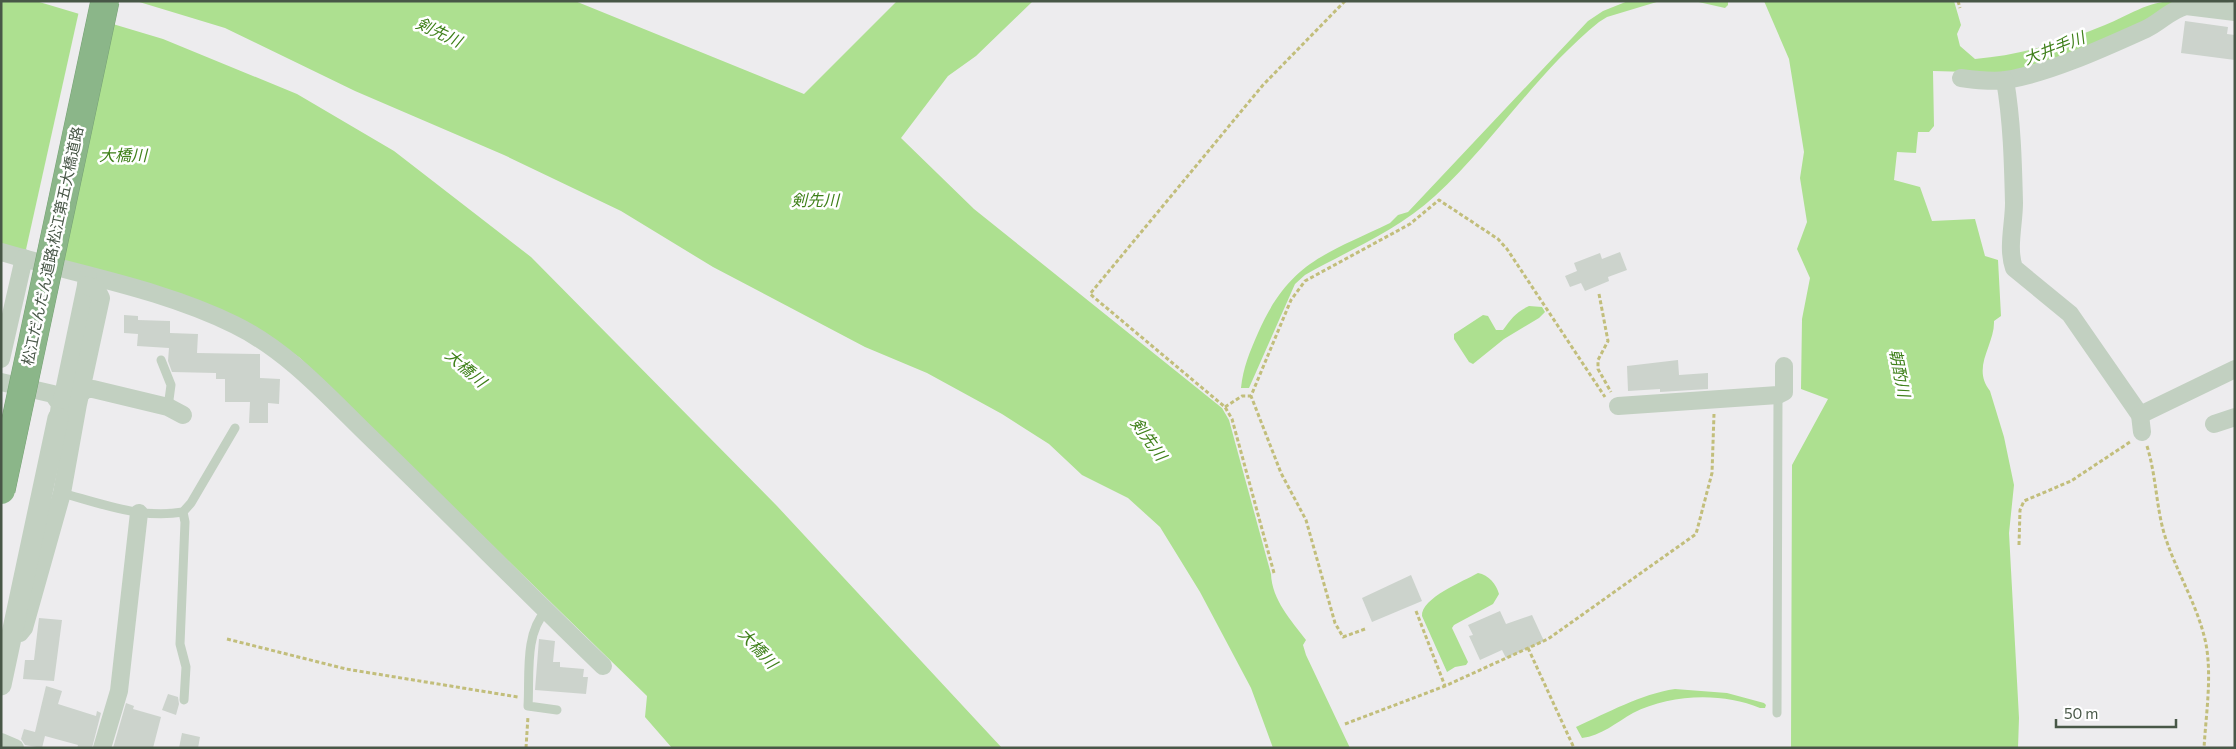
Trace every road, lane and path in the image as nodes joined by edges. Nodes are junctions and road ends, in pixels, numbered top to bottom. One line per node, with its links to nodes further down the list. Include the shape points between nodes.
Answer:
1 (105, 1): 30 (highway, 松江だんだん道路;松江第五大橋道路, bridge)
2 (1345, 1): 23 (path, via 1263,84 1090,294)
3 (1958, 1): 5 (path)
4 (2177, 4): 6 (street); 8 (street, via 2158,22 2139,32 2048,69)
5 (1960, 8)
6 (2235, 12)
7 (1960, 78): 8 (street)
8 (2006, 80): 27 (street, via 2012,119 2014,204 2011,256 2014,268 2070,314)
9 (1, 252): 10 (street)
10 (24, 258): 11 (street); 13 (street)
11 (87, 280): 18 (street, via 101,298); 25 (street); 36 (street, via 164,297 236,325 276,350)
12 (1599, 294): 22 (path, via 1608,341 1598,360 1598,369)
13 (1, 360)
14 (161, 360): 24 (lane, via 171,385)
15 (1784, 366): 19 (street, via 1784,392)
16 (2235, 369): 27 (street)
17 (1, 382): 25 (street, via 53,394 60,404)
18 (80, 394): 24 (street, via 93,389); 31 (street)
19 (1778, 395): 21 (street); 48 (lane)
20 (1251, 396): 22 (path, via 1291,300 1305,281 1410,224 1438,200 1498,239); 23 (path, via 1242,396); 38 (path, via 1281,473 1306,520 1338,630 1343,637)
21 (1715, 400): 22 (street); 41 (path, via 1712,473 1696,534 1548,639)
22 (1613, 404)
23 (1224, 407): 35 (path, via 1232,419)
24 (175, 411)
25 (59, 414): 39 (street)
26 (2235, 417): 28 (street)
27 (2141, 423): 34 (path, via 2071,481 2024,501 2020,510); 55 (path, via 2152,463 2164,532 2206,644 2208,693)
28 (2214, 424)
29 (235, 428): 32 (lane)
30 (1, 490)
31 (62, 493): 33 (lane); 39 (street, via 24,628 20,633)
32 (183, 512): 33 (lane); 45 (lane, via 180,644 186,673)
33 (139, 513): 52 (street, via 119,690)
34 (2019, 545)
35 (1274, 573)
36 (546, 611): 42 (street); 46 (lane, via 538,622 533,640)
37 (1416, 611): 44 (path)
38 (1364, 628)
39 (12, 632): 43 (street)
40 (227, 639): 46 (path, via 346,669)
41 (1528, 648): 44 (path); 54 (path)
42 (603, 666)
43 (1, 685)
44 (1445, 686): 49 (path)
45 (184, 700)
46 (528, 702): 47 (lane); 53 (path)
47 (557, 710)
48 (1777, 713)
49 (1345, 724)
50 (1, 742): 51 (street)
51 (15, 748)
52 (102, 748)
53 (526, 748)
54 (1574, 748)
55 (2204, 748)

